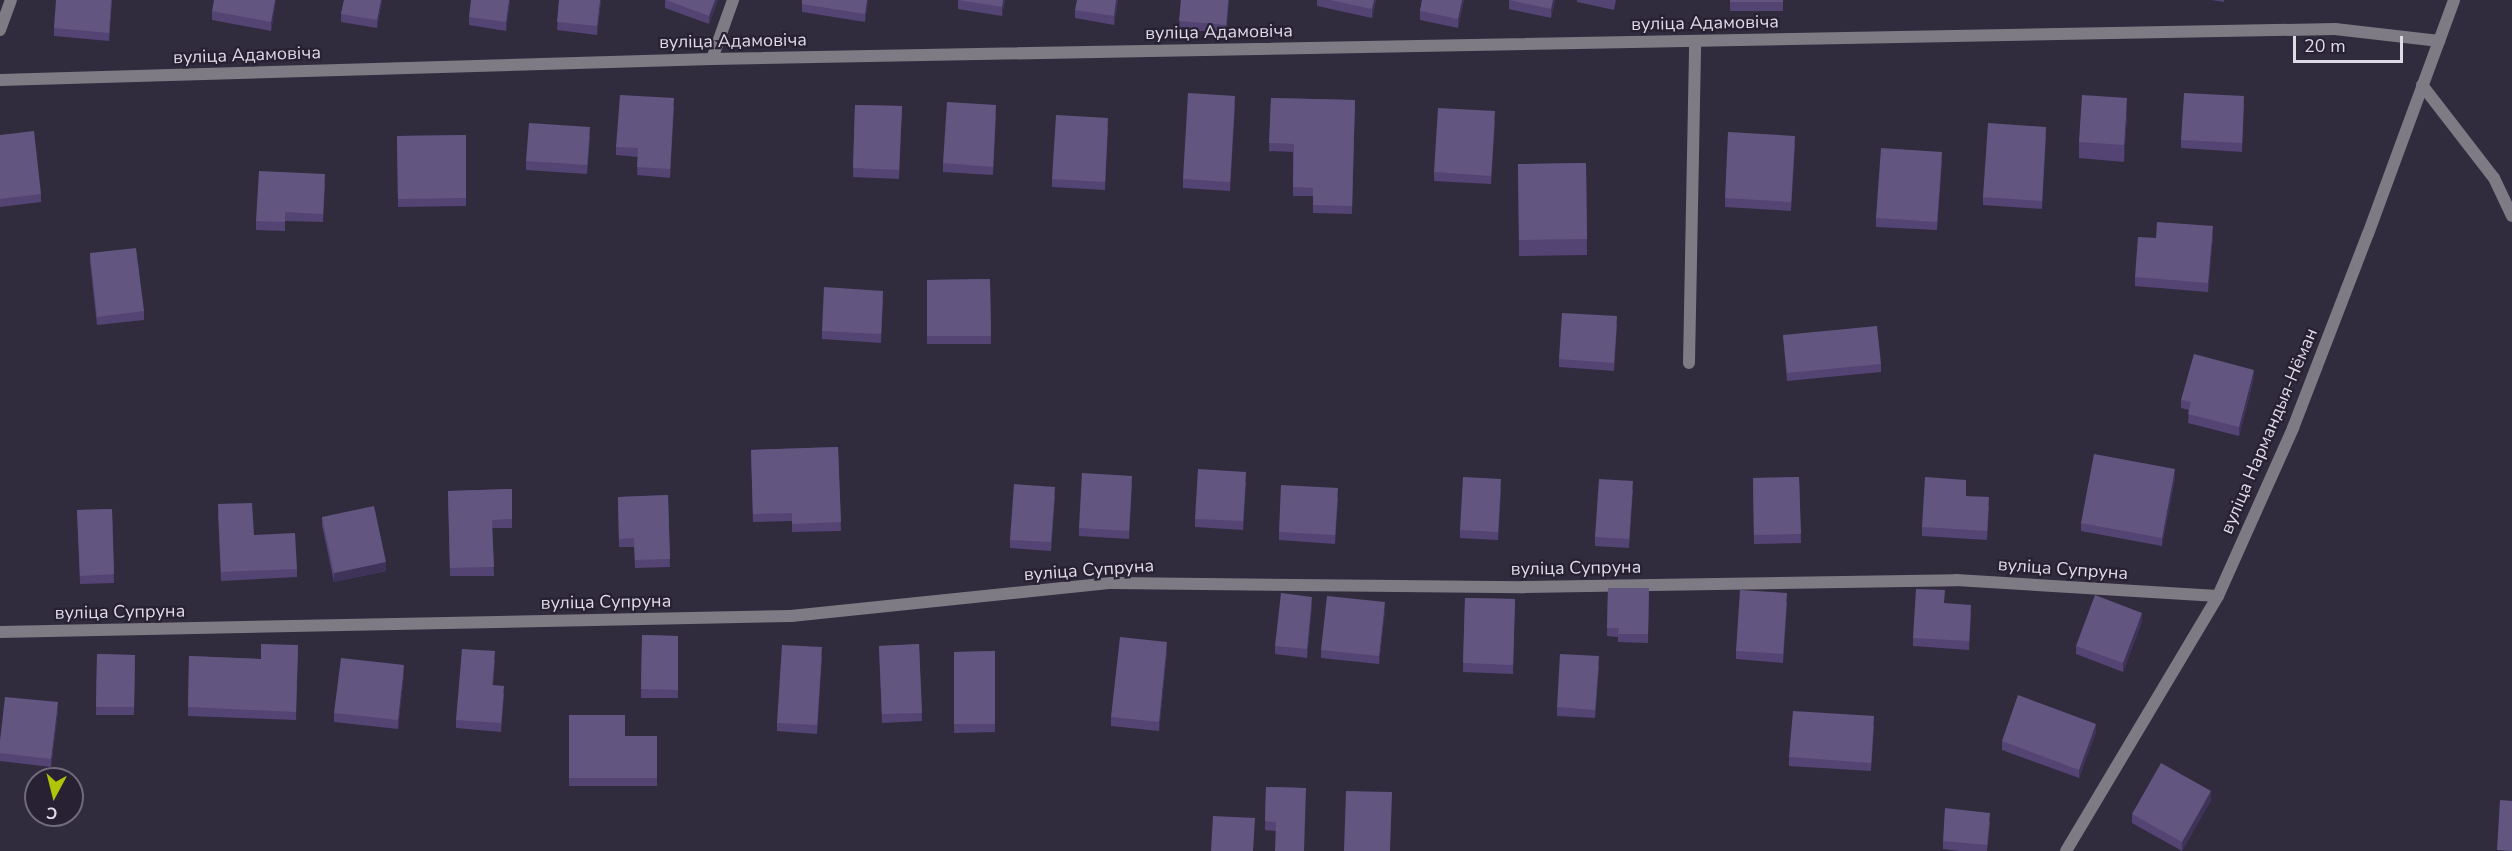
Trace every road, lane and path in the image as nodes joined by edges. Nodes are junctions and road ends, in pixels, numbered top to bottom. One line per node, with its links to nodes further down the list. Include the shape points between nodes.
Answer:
1 (10, 0): 4 (street)
2 (733, 0): 7 (street)
3 (2454, 0): 6 (street, вуліца Нармандыя-Нёман)
4 (0, 30)
5 (1695, 41): 6 (street, вуліца Адамовіча, via 2335,29); 7 (street, вуліца Адамовіча); 11 (street)
6 (2439, 41): 9 (street, вуліца Нармандыя-Нёман)
7 (712, 59): 8 (street, вуліца Адамовіча)
8 (0, 80)
9 (2422, 85): 10 (street, via 2494,178); 12 (street, вуліца Нармандыя-Нёман, via 2293,428)
10 (2512, 216)
11 (1689, 363)
12 (2218, 596): 13 (street, вуліца Супруна, via 1956,580 1524,587 1111,583 791,616); 14 (street, вуліца Нармандыя-Нёман)
13 (0, 632)
14 (2066, 851)

